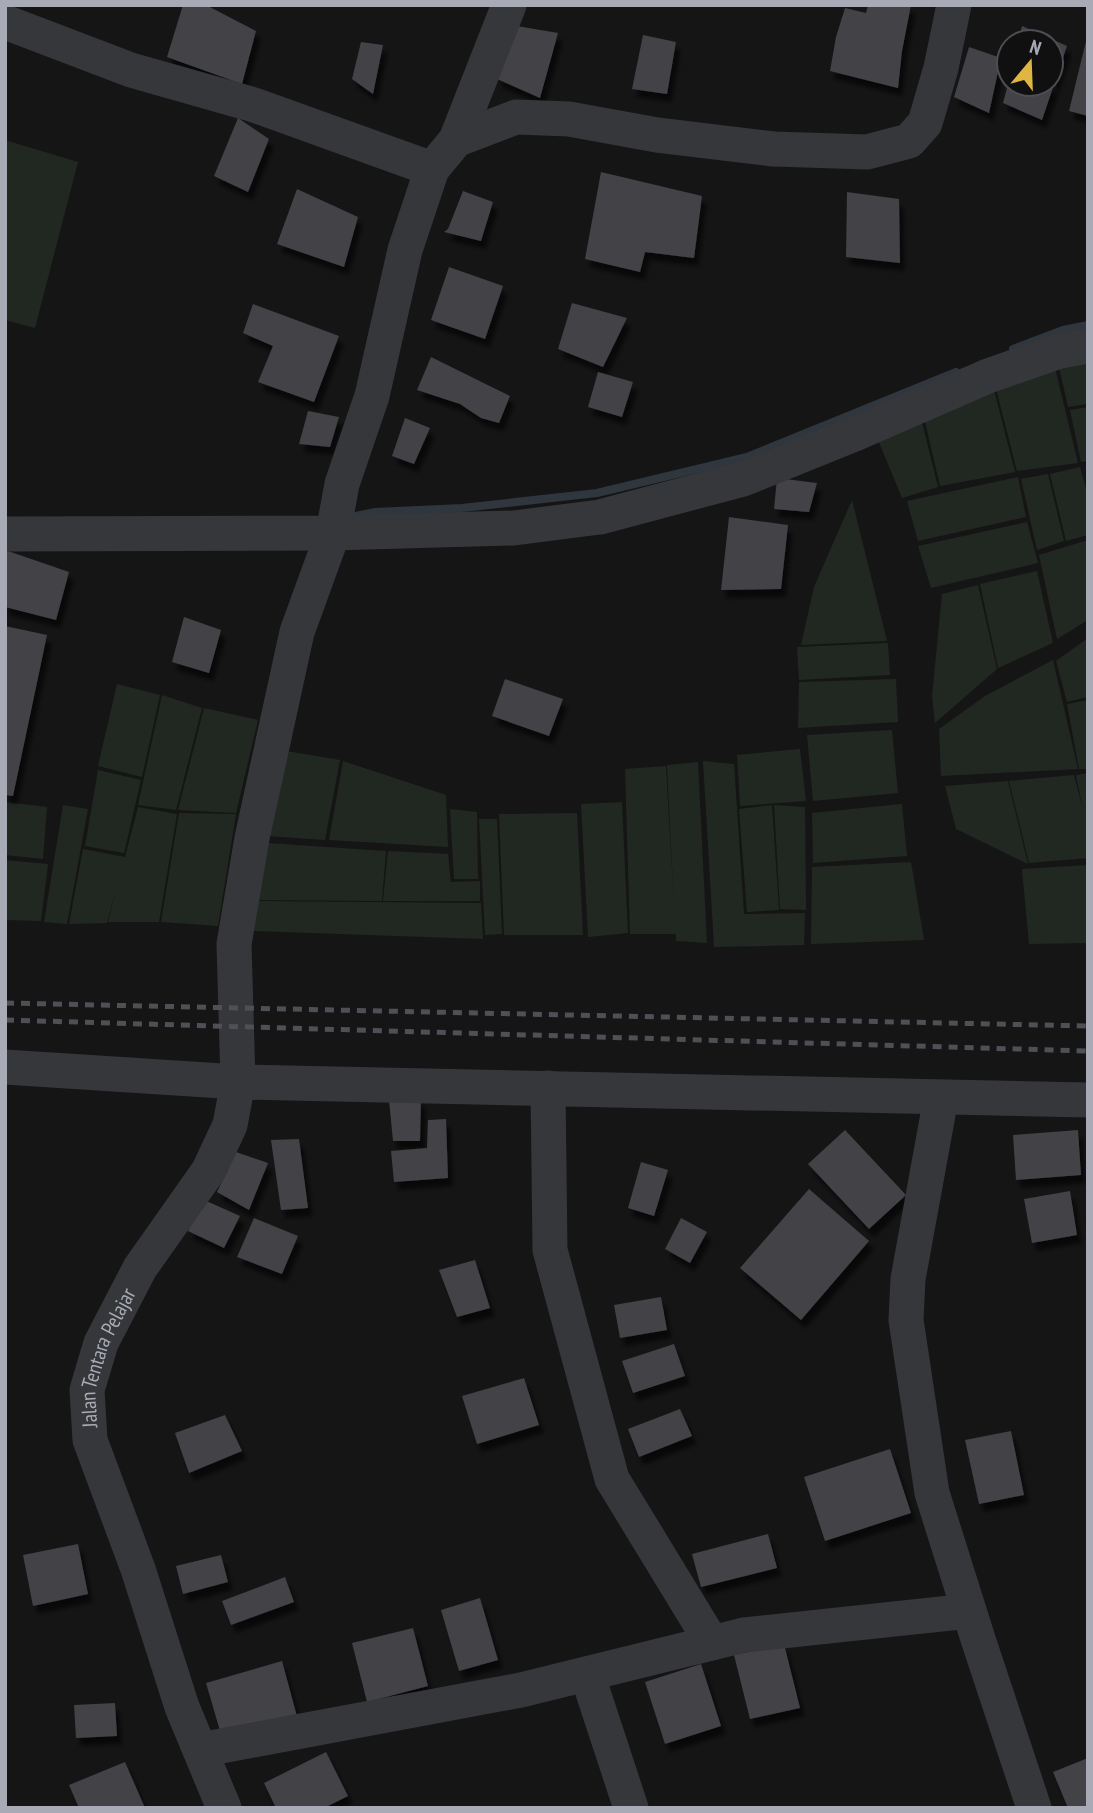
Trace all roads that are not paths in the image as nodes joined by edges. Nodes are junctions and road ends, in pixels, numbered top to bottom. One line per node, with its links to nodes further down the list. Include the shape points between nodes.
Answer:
1 (509, 5): 4 (street)
2 (954, 5): 4 (street, via 925,123 909,141 867,152 774,149 569,119 516,117)
3 (5, 22): 5 (street, via 131,70 254,105)
4 (456, 140): 5 (street)
5 (432, 169): 7 (street, Jalan Tentara Pelajar, via 405,250 372,396 342,484)
6 (1088, 346): 7 (street, via 988,376 743,479 600,517 514,528)
7 (334, 528): 8 (street); 10 (street, Jalan Tentara Pelajar, via 297,632 252,838 234,944)
8 (5, 534)
9 (5, 1067): 10 (street)
10 (237, 1082): 11 (street); 17 (street, Jalan Tentara Pelajar, via 230,1125 209,1170 140,1268 101,1343 88,1390 90,1440)
11 (548, 1088): 12 (street); 15 (street, via 550,1250 612,1479)
12 (941, 1098): 13 (street); 14 (street, via 908,1279 906,1320 932,1493)
13 (1088, 1100)
14 (969, 1611): 15 (street, via 744,1635); 20 (street)
15 (712, 1643): 16 (street)
16 (587, 1674): 17 (street); 19 (street)
17 (200, 1750): 18 (street, Jalan Tentara Pelajar)
18 (224, 1808)
19 (631, 1808)
20 (1034, 1808)

